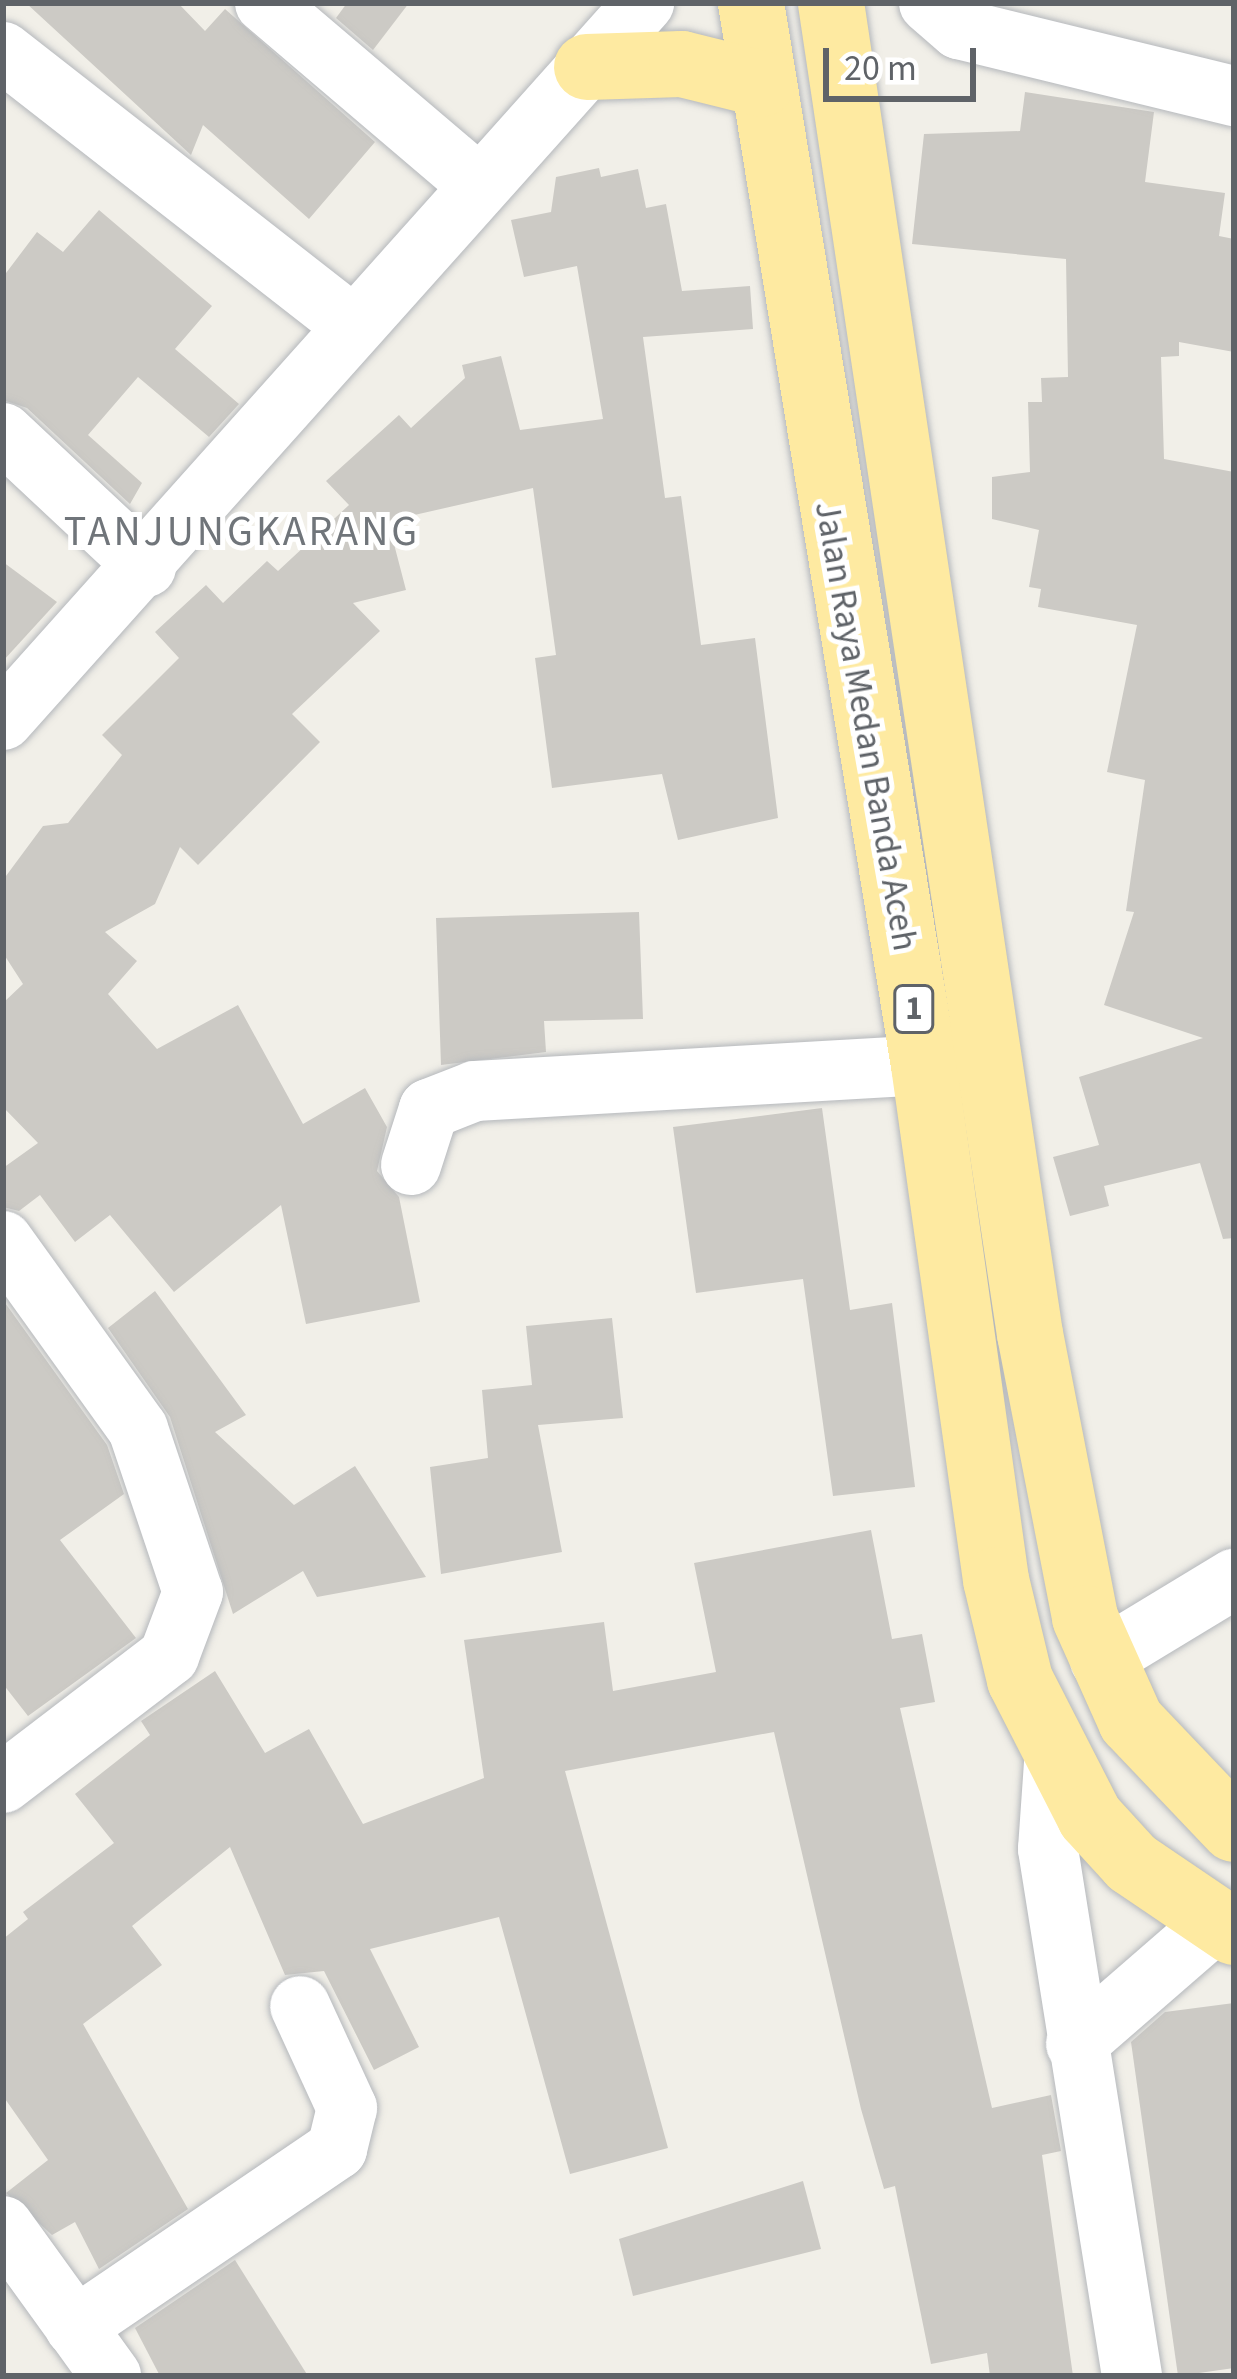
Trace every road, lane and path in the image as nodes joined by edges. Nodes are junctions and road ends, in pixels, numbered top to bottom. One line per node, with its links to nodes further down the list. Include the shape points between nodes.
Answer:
1 (265, 3): 10 (street)
2 (644, 3): 7 (street)
3 (751, 3): 8 (highway, Jalan Raya Medan Banda Aceh / 1)
4 (831, 3): 13 (highway, Jalan Raya Medan Banda Aceh / 1)
5 (929, 3): 9 (street, via 959,29)
6 (3, 52): 11 (street)
7 (587, 67): 8 (highway, via 682,64); 10 (street)
8 (762, 84): 15 (highway, Jalan Raya Medan Banda Aceh / 1)
9 (1234, 96)
10 (479, 185): 11 (street)
11 (352, 325): 14 (street)
12 (3, 433): 14 (street)
13 (915, 564): 15 (highway); 21 (highway, Jalan Raya Medan Banda Aceh / 1, via 1030,1334)
14 (146, 567): 16 (street)
15 (838, 571): 17 (highway, Jalan Raya Medan Banda Aceh / 1)
16 (3, 720)
17 (924, 1065): 18 (street, via 475,1091 429,1109); 22 (highway, Jalan Raya Medan Banda Aceh / 1, via 995,1580)
18 (411, 1165)
19 (3, 1240): 23 (street, via 138,1429 193,1592 169,1656)
20 (1234, 1579): 21 (street)
21 (1100, 1660): 24 (highway, Jalan Raya Medan Banda Aceh / 1, via 1154,1754)
22 (1054, 1763): 25 (highway, Jalan Raya Medan Banda Aceh / 1, via 1132,1863); 27 (street, via 1048,1849)
23 (3, 1784)
24 (1234, 1829)
25 (1224, 1927): 27 (street)
26 (300, 2006): 29 (street, via 346,2108 337,2149)
27 (1076, 2044): 31 (street)
28 (3, 2226): 29 (street)
29 (75, 2327): 30 (street)
30 (111, 2376)
31 (1132, 2376)

